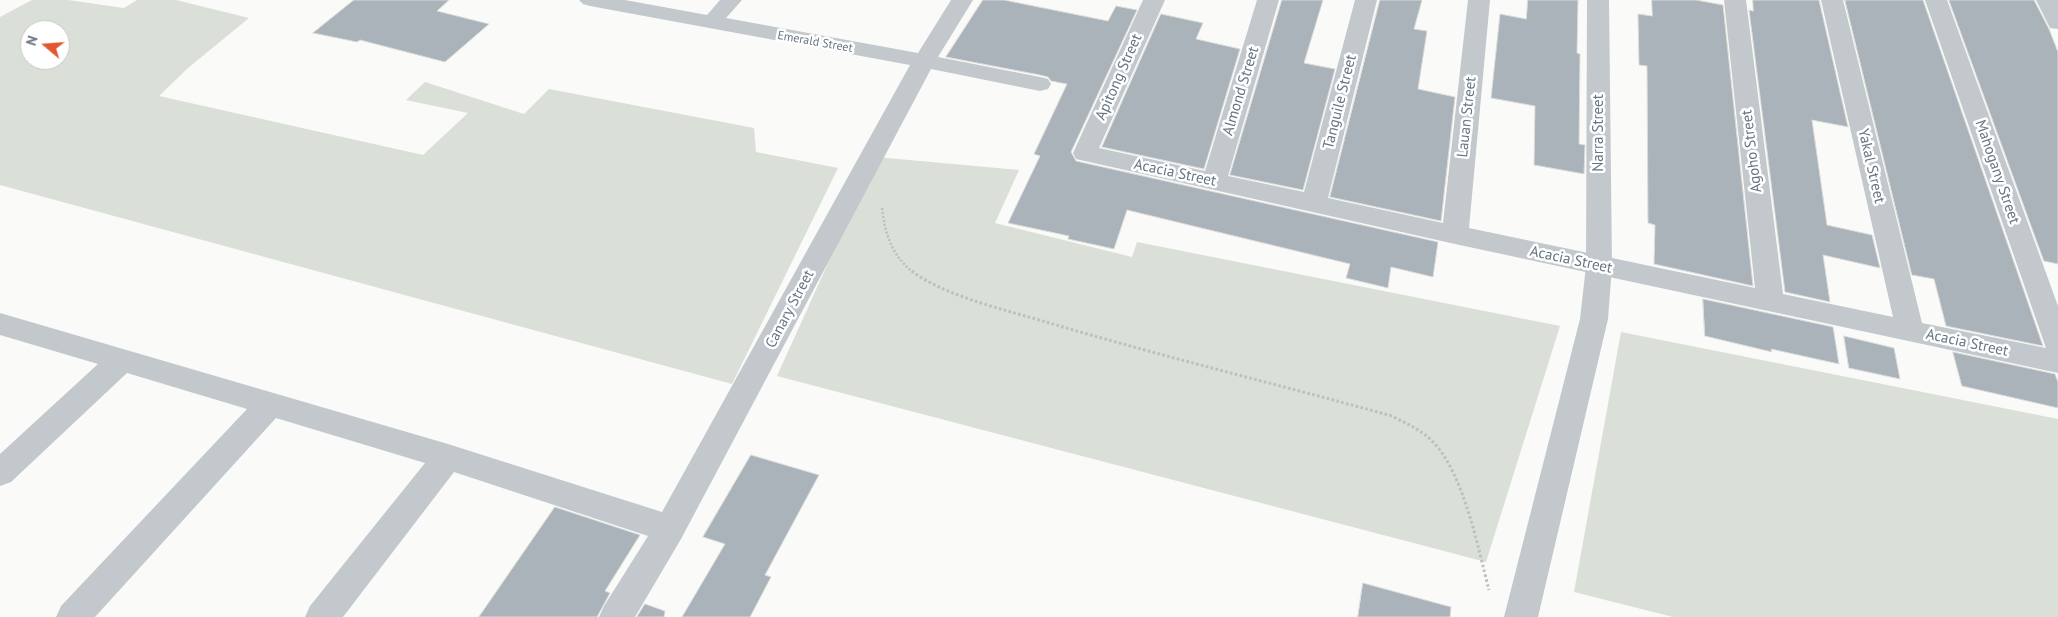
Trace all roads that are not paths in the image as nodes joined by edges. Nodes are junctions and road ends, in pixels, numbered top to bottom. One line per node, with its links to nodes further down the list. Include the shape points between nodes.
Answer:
1 (590, 0): 13 (street, Emerald Street)
2 (731, 0): 13 (street)
3 (962, 0): 15 (street, Canary Street)
4 (1154, 0): 17 (street, Apitong Street)
5 (1268, 0): 18 (street, Almond Street)
6 (1366, 0): 19 (street, Tanguile Street)
7 (1479, 0): 20 (street, Lauan Street)
8 (1598, 0): 21 (street, Narra Street)
9 (1735, 0): 22 (street, Agoho Street)
10 (1832, 0): 24 (street, Yakal Street)
11 (1936, 0): 25 (street, Mahogany Street)
12 (2047, 0): 14 (street)
13 (711, 23): 15 (street, Emerald Street)
14 (2058, 23)
15 (924, 61): 16 (street, Emerald Street); 31 (street, Canary Street)
16 (1040, 84)
17 (1085, 154): 18 (street, Acacia Street)
18 (1214, 182): 19 (street, Acacia Street)
19 (1314, 204): 20 (street, Acacia Street)
20 (1455, 235): 21 (street, Acacia Street)
21 (1600, 266): 22 (street, Acacia Street); 35 (street, Narra Street, via 1594,319)
22 (1770, 302): 24 (street, Acacia Street)
23 (0, 324): 26 (street)
24 (1910, 331): 27 (street, Acacia Street)
25 (2058, 344)
26 (122, 360): 28 (street); 30 (street)
27 (2058, 362)
28 (271, 404): 29 (street); 32 (street)
29 (448, 457): 31 (street); 33 (street)
30 (0, 474)
31 (670, 529): 34 (street, Canary Street)
32 (73, 617)
33 (322, 617)
34 (616, 617)
35 (1521, 617)

